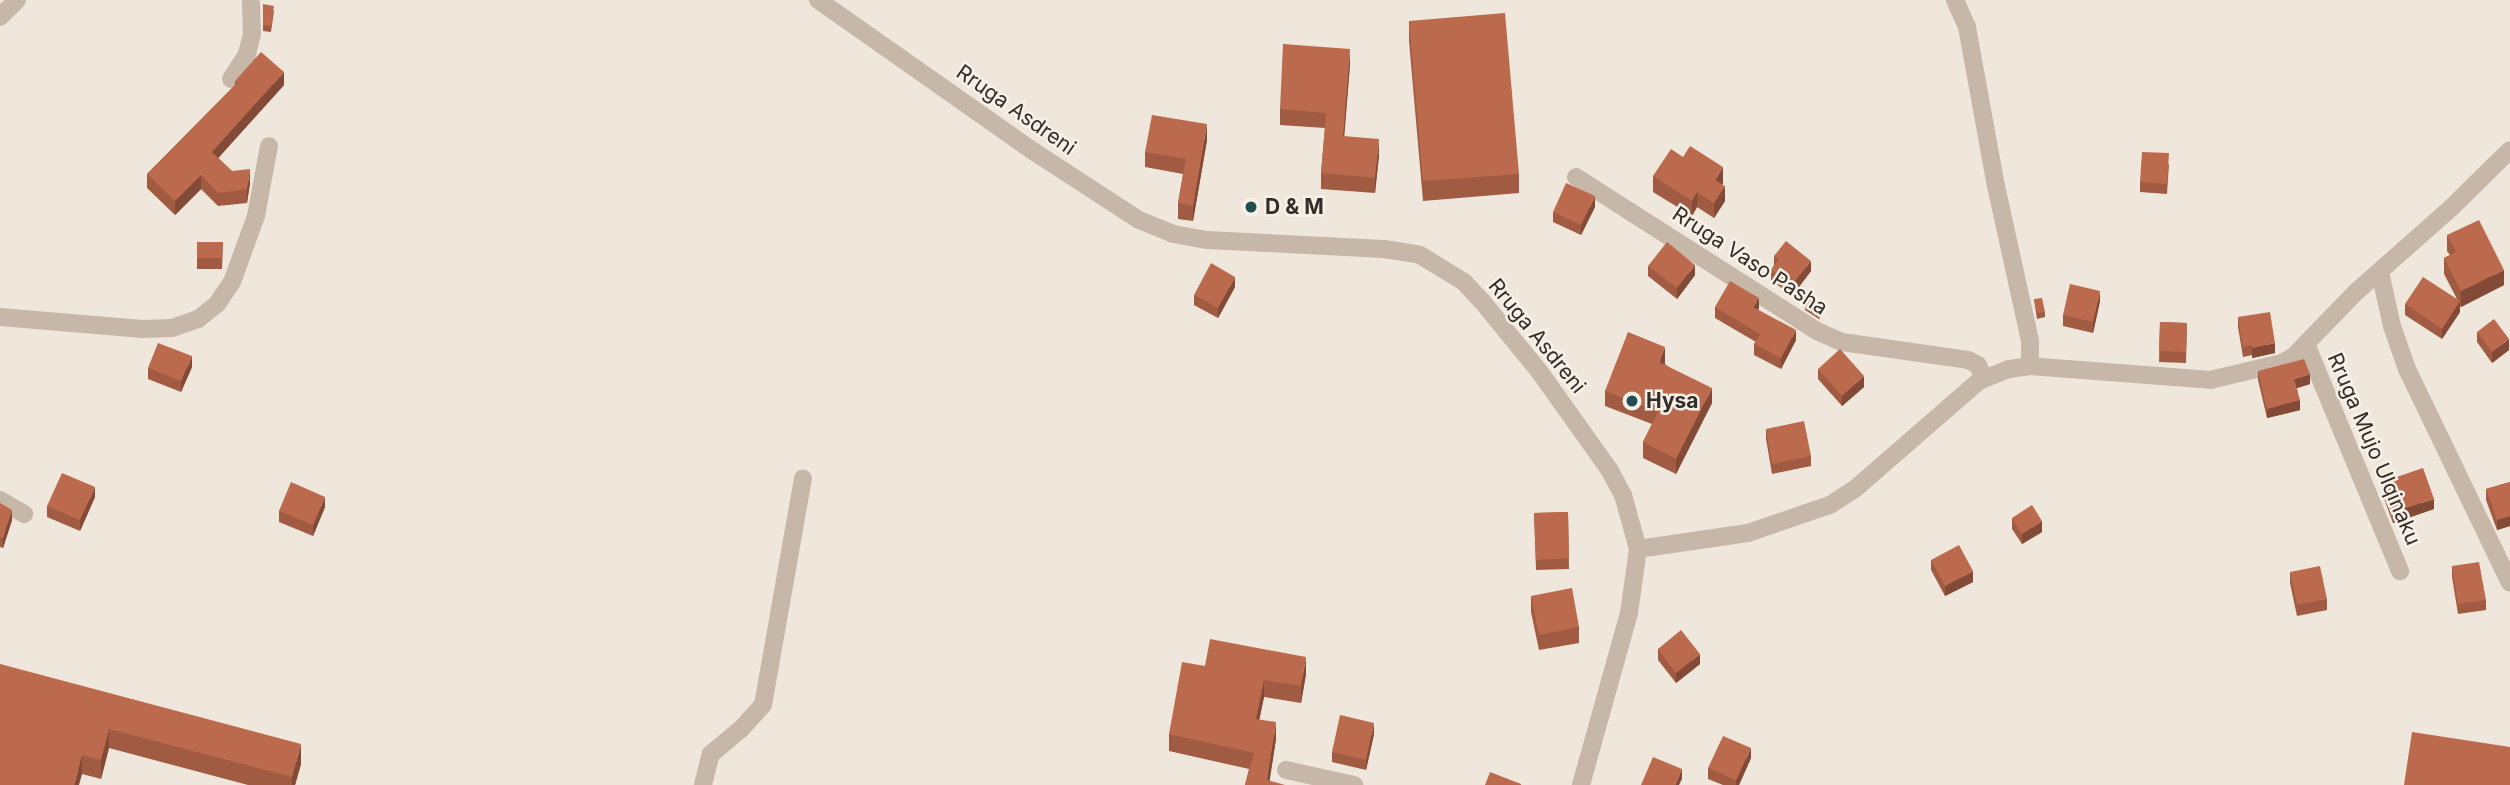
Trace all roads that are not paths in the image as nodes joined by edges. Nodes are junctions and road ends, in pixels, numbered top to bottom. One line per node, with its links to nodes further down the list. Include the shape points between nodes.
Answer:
1 (17, 0): 5 (street)
2 (251, 0): 6 (street, via 252,34 247,54)
3 (818, 0): 18 (street, Rruga Asdreni, via 1139,220 1172,234 1207,240 1384,249 1420,255 1440,265 1464,282 1513,336 1589,437 1623,495)
4 (1955, 0): 13 (street, via 1967,27 2030,341)
5 (0, 17)
6 (231, 79)
7 (269, 146): 11 (street, via 256,216 232,282 198,320 172,328 142,329)
8 (2510, 150): 10 (street, Rruga Mujo Ulqinaku)
9 (1576, 177): 14 (street, Rruga Vaso Pasha, via 1816,331 1842,342 1968,360 1978,365)
10 (2380, 272): 12 (street, Rruga Mujo Ulqinaku); 20 (street, via 2407,369)
11 (0, 317)
12 (2306, 344): 13 (street, Rruga Mujo Ulqinaku, via 2283,363 2210,380); 19 (street, Rruga Mujo Ulqinaku)
13 (2031, 366): 14 (street)
14 (1984, 379): 18 (street, via 1830,505 1748,533)
15 (803, 479): 22 (street, via 763,705 711,754)
16 (0, 500): 17 (street)
17 (24, 514)
18 (1638, 549): 24 (street, Rruga Asdreni, via 1629,613)
19 (2400, 571)
20 (2510, 583)
21 (1286, 770): 23 (street)
22 (703, 785)
23 (1354, 785)
24 (1581, 785)

